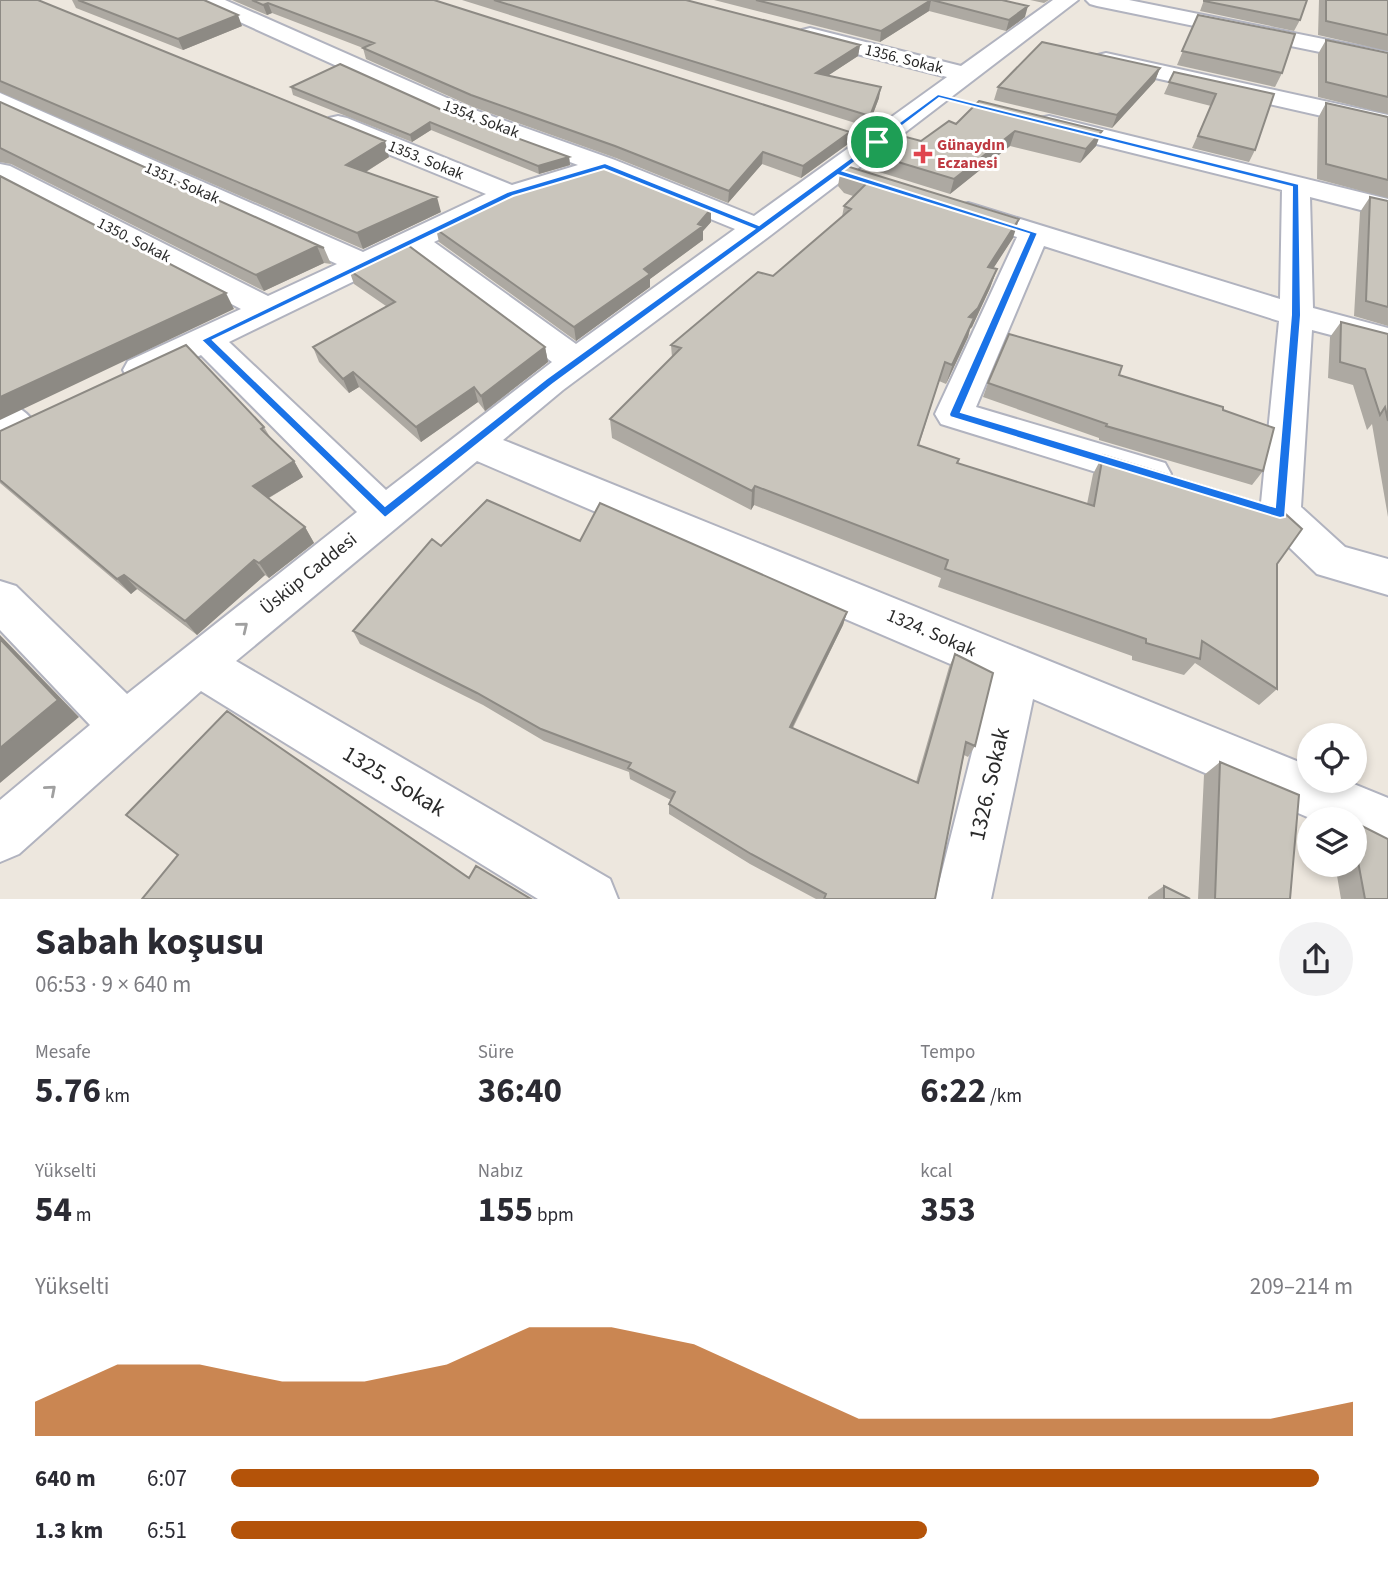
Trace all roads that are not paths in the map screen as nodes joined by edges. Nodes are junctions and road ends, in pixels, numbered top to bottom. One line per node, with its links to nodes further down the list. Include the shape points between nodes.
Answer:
1 (207, 0): 12 (street, 1354. Sokak, via 463,114)
2 (1097, 0): 6 (street)
3 (1041, 22): 7 (street, Üsküp Caddesi)
4 (793, 31): 7 (street, 1356. Sokak)
5 (1085, 56): 11 (street)
6 (1388, 59)
7 (957, 91): 18 (street, Üsküp Caddesi, via 864,138 850,176)
8 (0, 101): 21 (street, 1351. Sokak)
9 (316, 116): 15 (street, 1353. Sokak)
10 (1019, 116): 14 (street)
11 (1388, 123)
12 (605, 166): 15 (street); 18 (street, 1354. Sokak)
13 (0, 172): 22 (street, 1350. Sokak)
14 (1296, 186): 17 (street); 23 (street)
15 (510, 194): 20 (street)
16 (942, 204): 19 (street)
17 (1388, 208)
18 (760, 229): 26 (street, Üsküp Caddesi)
19 (1034, 233): 23 (street); 29 (street, via 954,414)
20 (412, 241): 21 (street); 26 (street)
21 (363, 264): 22 (street)
22 (267, 309): 25 (street)
23 (1296, 315): 24 (street); 31 (street)
24 (1388, 339)
25 (206, 340): 27 (street); 32 (street)
26 (576, 362): 28 (street, Üsküp Caddesi)
27 (118, 380)
28 (473, 443): 32 (street, Üsküp Caddesi); 36 (street, 1324. Sokak)
29 (1189, 485)
30 (1241, 501): 31 (street)
31 (1280, 513): 33 (street, via 1332,561)
32 (385, 514): 35 (street, Üsküp Caddesi, one-way to 32)
33 (1388, 577)
34 (0, 600): 37 (street)
35 (198, 664): 37 (street, Üsküp Caddesi); 40 (street, 1325. Sokak)
36 (1016, 669): 38 (street, 1324. Sokak); 41 (street, 1326. Sokak)
37 (125, 726): 39 (street, Üsküp Caddesi, one-way to 37)
38 (1388, 825)
39 (0, 835)
40 (590, 899)
41 (963, 899)

